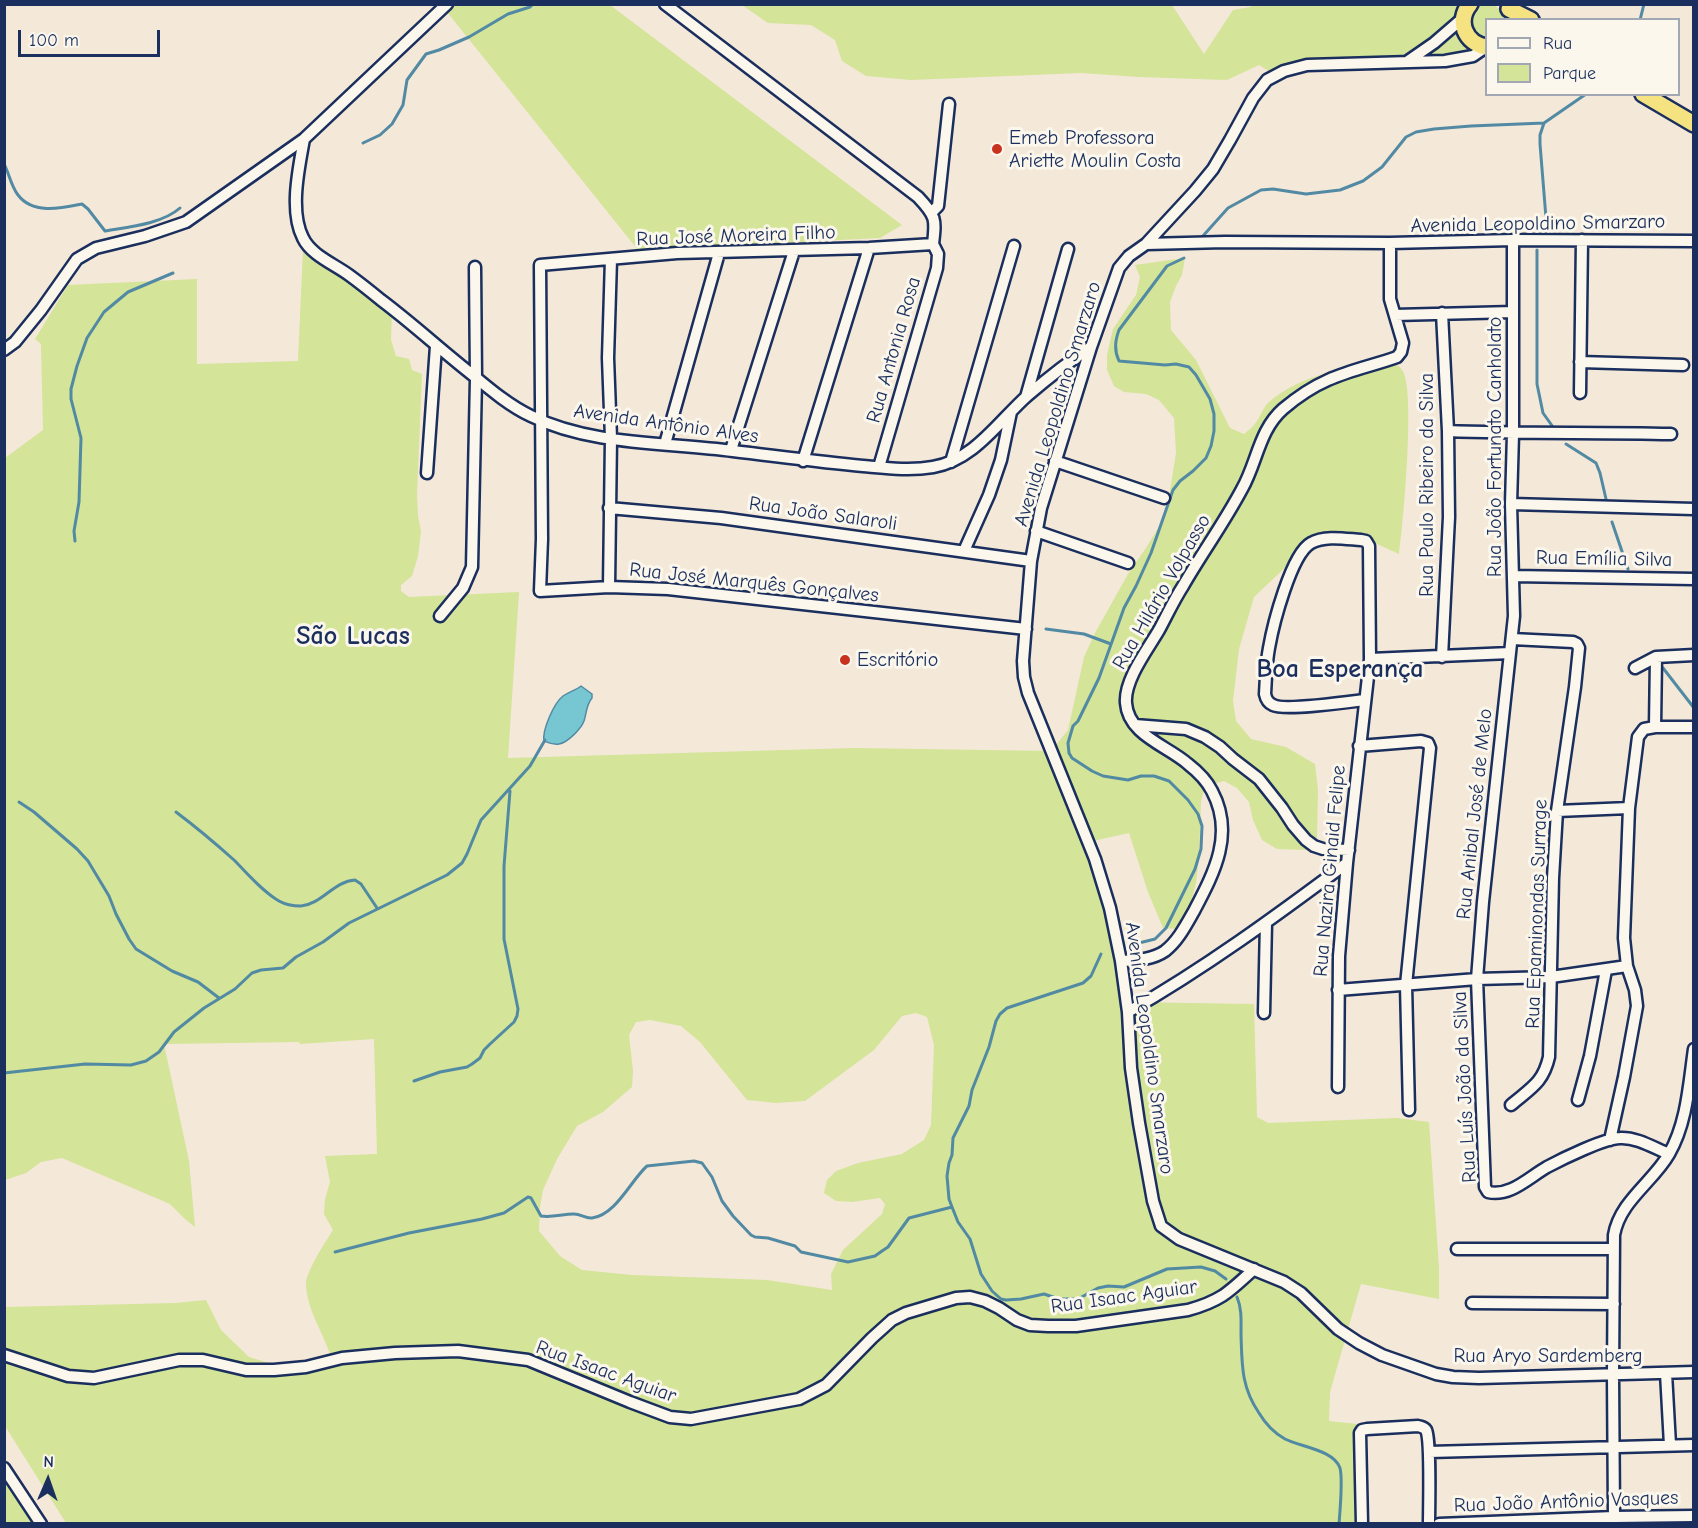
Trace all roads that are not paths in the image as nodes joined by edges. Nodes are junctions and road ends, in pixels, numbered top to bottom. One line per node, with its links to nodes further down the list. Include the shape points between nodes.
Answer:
1 (447, 4): 12 (street)
2 (665, 4): 13 (street, via 918,197)
3 (1467, 9): 6 (highway, via 1464,30 1475,44); 8 (street, via 1434,43)
4 (1509, 11): 5 (highway)
5 (1526, 18)
6 (1485, 47)
7 (1485, 48): 8 (street, via 1460,59)
8 (1408, 61): 19 (street, via 1306,65 1284,70 1267,80 1252,98 1212,169)
9 (1646, 96): 11 (highway)
10 (950, 105): 13 (street, Rua Antonia Rosa, via 938,206)
11 (1694, 124)
12 (304, 139): 30 (street, Avenida Antônio Alves, via 297,177 297,211 303,238); 32 (street, via 186,222 96,248 77,259 41,310)
13 (932, 212): 18 (street, Rua Antonia Rosa)
14 (1513, 240): 15 (street, Avenida Leopoldino Smarzaro); 17 (street, Avenida Leopoldino Smarzaro); 27 (street, Rua João Fortunato Canholato)
15 (1582, 240): 16 (street, Avenida Leopoldino Smarzaro); 33 (street)
16 (1694, 241)
17 (1390, 243): 19 (street, Avenida Leopoldino Smarzaro); 29 (street, Rua Hilário Volpasso, via 1390,299)
18 (933, 244): 21 (street, Rua José Moreira Filho); 49 (street, Rua Antonia Rosa, via 938,254 937,268)
19 (1146, 244): 31 (street, Avenida Leopoldino Smarzaro, via 1119,268)
20 (1014, 246): 48 (street)
21 (869, 249): 23 (street, Rua José Moreira Filho); 46 (street)
22 (1068, 249): 37 (street)
23 (795, 251): 24 (street, Rua José Moreira Filho); 45 (street)
24 (719, 253): 25 (street, Rua José Moreira Filho); 44 (street)
25 (610, 259): 39 (street, Rua José Moreira Filho, via 540,265); 43 (street)
26 (475, 267): 35 (street)
27 (1513, 312): 28 (street); 41 (street, Rua João Fortunato Canholato)
28 (1442, 313): 29 (street); 40 (street, Rua Paulo Ribeiro da Silva)
29 (1395, 315): 72 (street, Rua Hilário Volpasso, via 1403,343 1397,357 1328,380 1281,410 1265,432 1245,485 1182,587 1126,692 1127,712)
30 (435, 346): 35 (street, Avenida Antônio Alves); 50 (street)
31 (1090, 347): 37 (street, Avenida Antônio Alves); 47 (street, Avenida Leopoldino Smarzaro)
32 (4, 350)
33 (1580, 362): 34 (street); 36 (street)
34 (1683, 365)
35 (476, 379): 39 (street, Avenida Antônio Alves); 62 (street, via 472,567 463,588)
36 (1580, 393)
37 (1026, 397): 38 (street, Avenida Antônio Alves)
38 (1011, 411): 48 (street, Avenida Antônio Alves, via 983,441); 56 (street, via 1001,460)
39 (542, 421): 43 (street, Avenida Antônio Alves); 61 (street, Rua José Marquês Gonçalves, via 540,591)
40 (1449, 431): 41 (street); 67 (street, Rua Paulo Ribeiro da Silva)
41 (1513, 434): 42 (street); 52 (street, Rua João Fortunato Canholato)
42 (1671, 434)
43 (611, 438): 44 (street, Avenida Antônio Alves); 53 (street)
44 (665, 444): 45 (street, Avenida Antônio Alves)
45 (731, 450): 46 (street, Avenida Antônio Alves)
46 (803, 461): 49 (street, Avenida Antônio Alves)
47 (1055, 461): 51 (street); 55 (street, Avenida Leopoldino Smarzaro)
48 (951, 462): 49 (street, Avenida Antônio Alves, via 909,469)
49 (879, 467)
50 (427, 473)
51 (1164, 498)
52 (1511, 504): 54 (street); 59 (street, Rua João Fortunato Canholato)
53 (609, 508): 56 (street, Rua João Salaroli, via 721,518); 61 (street)
54 (1694, 509)
55 (1036, 531): 57 (street, Avenida Leopoldino Smarzaro); 58 (street)
56 (964, 551): 57 (street, Rua João Salaroli)
57 (1031, 561): 63 (street, Avenida Leopoldino Smarzaro)
58 (1128, 563)
59 (1513, 576): 60 (street, Rua Emília Silva); 64 (street, Rua João Fortunato Canholato)
60 (1694, 579)
61 (609, 587): 63 (street, Rua José Marquês Gonçalves, via 668,589)
62 (440, 616)
63 (1026, 629): 81 (street, Avenida Leopoldino Smarzaro, via 1024,669 1028,693 1104,884)
64 (1512, 639): 65 (street, Rua João Fortunato Canholato); 77 (street, Rua Epaminondas Surrage, via 1573,642 1579,648)
65 (1510, 653): 67 (street); 85 (street, Rua Anibal José de Melo)
66 (1694, 655): 68 (street)
67 (1442, 657): 69 (street)
68 (1656, 657): 70 (street); 73 (street)
69 (1370, 660): 71 (street, Rua Nazira Ginaid Felipe); 71 (street, Rua Nazira Ginaid Felipe, via 1368,543 1325,538 1313,541 1301,553 1288,579 1273,628 1264,694 1271,705 1285,708)
70 (1635, 668)
71 (1364, 700): 75 (street, Rua Nazira Ginaid Felipe)
72 (1135, 725): 78 (street, via 1186,729 1205,737 1259,779 1306,840 1323,849); 81 (street, via 1188,764 1211,789 1221,820 1221,842 1215,869 1187,924 1172,944 1158,955)
73 (1655, 727): 74 (street); 76 (street, via 1644,729 1638,737)
74 (1694, 727)
75 (1359, 746): 78 (street, Rua Nazira Ginaid Felipe); 86 (street, via 1421,741 1430,748)
76 (1629, 808): 77 (street); 82 (street, via 1624,938)
77 (1557, 811): 84 (street, Rua Epaminondas Surrage)
78 (1349, 850): 79 (street, Rua Nazira Ginaid Felipe)
79 (1347, 863): 80 (street); 87 (street, Rua Nazira Ginaid Felipe)
80 (1266, 923): 88 (street); 89 (street)
81 (1121, 961): 88 (street, Avenida Leopoldino Smarzaro)
82 (1627, 966): 83 (street); 95 (street, via 1637,1006)
83 (1606, 970): 84 (street); 92 (street)
84 (1551, 977): 85 (street); 93 (street, Rua Epaminondas Surrage, via 1546,1070 1542,1079)
85 (1477, 979): 86 (street); 95 (street, Rua Luís João da Silva, via 1484,1175 1488,1192 1508,1192 1547,1167)
86 (1406, 985): 87 (street); 94 (street)
87 (1338, 990): 91 (street, Rua Nazira Ginaid Felipe)
88 (1128, 1012): 99 (street, Avenida Leopoldino Smarzaro, via 1139,1123 1161,1226 1179,1239)
89 (1264, 1012)
90 (1694, 1049): 96 (street, via 1684,1115)
91 (1338, 1087)
92 (1578, 1100)
93 (1511, 1105)
94 (1409, 1110)
95 (1610, 1140): 96 (street, via 1630,1138)
96 (1669, 1154): 98 (street, via 1622,1211)
97 (1457, 1249): 98 (street)
98 (1613, 1249): 101 (street)
99 (1254, 1269): 102 (street, Rua Isaac Aguiar, via 1227,1294 1203,1306 1076,1326 1030,1325 985,1301 956,1298 892,1320 826,1385 799,1399 691,1419 670,1417 528,1360 458,1351 342,1358 274,1370 246,1370 203,1359 179,1360 94,1378 68,1376); 105 (street, Rua Aryo Sardemberg, via 1301,1293 1338,1329 1359,1343 1418,1368 1470,1378)
100 (1473, 1303): 101 (street)
101 (1614, 1304): 105 (street)
102 (4, 1355)
103 (1694, 1372): 104 (street, Rua Aryo Sardemberg)
104 (1666, 1373): 105 (street, Rua Aryo Sardemberg); 107 (street)
105 (1612, 1375): 108 (street)
106 (1694, 1444): 107 (street)
107 (1670, 1445): 108 (street)
108 (1614, 1447): 109 (street); 112 (street)
109 (1429, 1452): 114 (street, via 1427,1431 1418,1426 1362,1430); 115 (street)
110 (4, 1468): 113 (street)
111 (1694, 1516): 112 (street, Rua João Antônio Vasques)
112 (1614, 1517): 116 (street, Rua João Antônio Vasques)
113 (41, 1524)
114 (1362, 1524)
115 (1429, 1524)
116 (1439, 1524)

